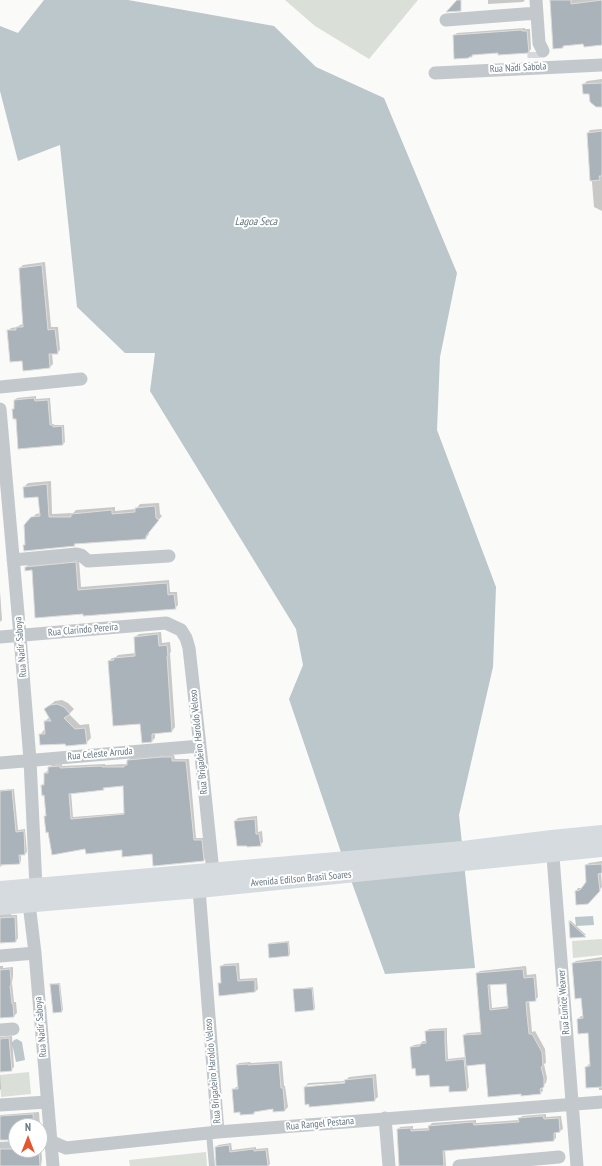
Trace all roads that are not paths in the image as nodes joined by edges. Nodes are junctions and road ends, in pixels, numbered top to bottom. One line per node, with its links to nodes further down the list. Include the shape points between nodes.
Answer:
1 (536, 0): 2 (street)
2 (537, 13): 3 (street); 4 (street)
3 (446, 20)
4 (539, 56): 5 (street, Rua Nadi Sabola); 6 (street, Rua Nadi Sabola)
5 (602, 65)
6 (435, 73)
7 (81, 379): 8 (street)
8 (0, 387)
9 (0, 408): 10 (street, Rua Nadir Saboya)
10 (4, 514): 12 (street, Rua Nadir Saboya)
11 (169, 556): 12 (street, via 88,561 77,554)
12 (14, 560): 14 (street, Rua Nadir Saboya)
13 (166, 623): 14 (street, Rua Clarindo Pereira); 16 (street, Rua Brigadeiro Haroldo Veloso, via 181,630 189,648)
14 (20, 636): 15 (street, Rua Clarindo Pereira); 17 (street, Rua Nadir Saboya)
15 (0, 637)
16 (200, 746): 17 (street, Rua Celeste Arruda); 23 (street, Rua Brigadeiro Haroldo Veloso)
17 (30, 760): 18 (street, Rua Celeste Arruda); 26 (street, Rua Nadir Saboya)
18 (0, 763)
19 (602, 834): 20 (main road, Avenida Edilson Brasil Soares)
20 (552, 846): 21 (main road, Avenida Edilson Brasil Soares); 22 (main road, Avenida Edilson Brasil Soares); 32 (street, Rua Eunice Weaver)
21 (602, 848)
22 (346, 868): 23 (main road, Avenida Edilson Brasil Soares); 24 (main road, Avenida Edilson Brasil Soares)
23 (213, 872): 26 (main road, Avenida Edilson Brasil Soares)
24 (199, 889): 26 (main road, Avenida Edilson Brasil Soares); 36 (street, Rua Brigadeiro Haroldo Veloso)
25 (0, 890): 26 (main road, Avenida Edilson Brasil Soares)
26 (31, 893): 27 (main road, Avenida Edilson Brasil Soares); 28 (street, Rua Nadir Saboya)
27 (0, 906)
28 (35, 953): 29 (street); 30 (street, Rua Nadir Saboya)
29 (0, 956)
30 (47, 1102): 33 (street); 34 (street, Rua Nadir Saboya)
31 (602, 1102): 32 (street, Rua Rangel Pestana)
32 (572, 1104): 35 (street, Rua Rangel Pestana); 43 (street, Rua Eunice Weaver)
33 (0, 1105)
34 (47, 1118)
35 (384, 1118): 36 (street, Rua Rangel Pestana); 41 (street)
36 (213, 1133): 37 (street, Rua Rangel Pestana, via 66,1148); 40 (lane)
37 (48, 1141): 39 (street, Rua Nadir Saboya)
38 (559, 1156): 42 (street)
39 (53, 1166)
40 (212, 1166)
41 (389, 1166)
42 (458, 1166)
43 (577, 1166)

